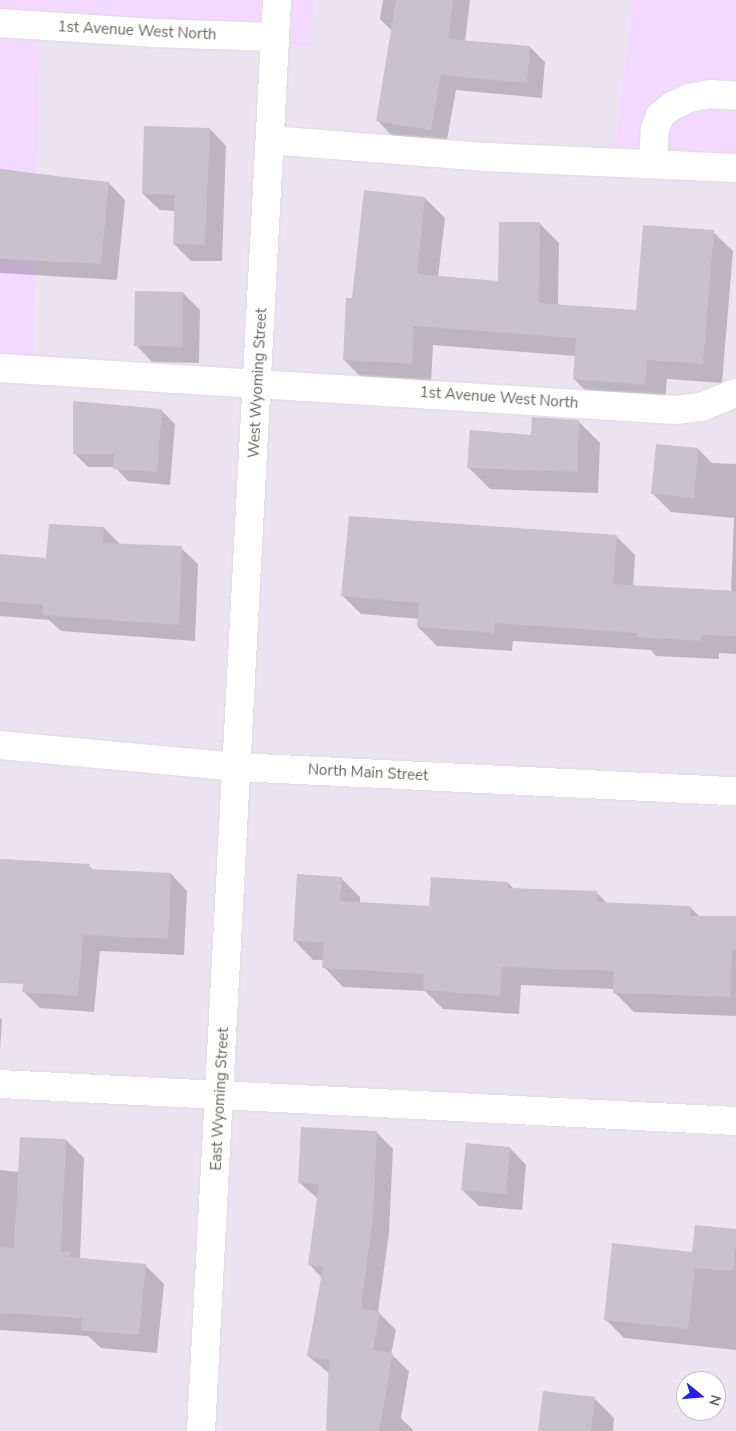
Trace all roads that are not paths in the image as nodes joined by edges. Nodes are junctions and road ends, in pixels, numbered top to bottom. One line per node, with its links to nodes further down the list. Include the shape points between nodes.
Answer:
1 (277, 0): 3 (street, West Wyoming Street)
2 (0, 23): 3 (street, 1st Avenue West North, via 153,34)
3 (275, 37): 5 (street, West Wyoming Street)
4 (736, 96): 6 (street, via 710,94 688,98 672,106 660,116 655,129)
5 (270, 140): 6 (street, via 484,158); 9 (street, West Wyoming Street)
6 (653, 163): 7 (street)
7 (736, 168)
8 (0, 368): 9 (street, 1st Avenue West North)
9 (258, 383): 10 (street, 1st Avenue West North, via 675,410 701,407); 12 (street, West Wyoming Street)
10 (736, 393)
11 (0, 745): 12 (street, North Main Street)
12 (238, 766): 13 (street, North Main Street); 15 (street, East Wyoming Street)
13 (736, 791)
14 (0, 1084): 15 (street)
15 (221, 1095): 16 (street); 17 (street, East Wyoming Street)
16 (736, 1121)
17 (201, 1431)

